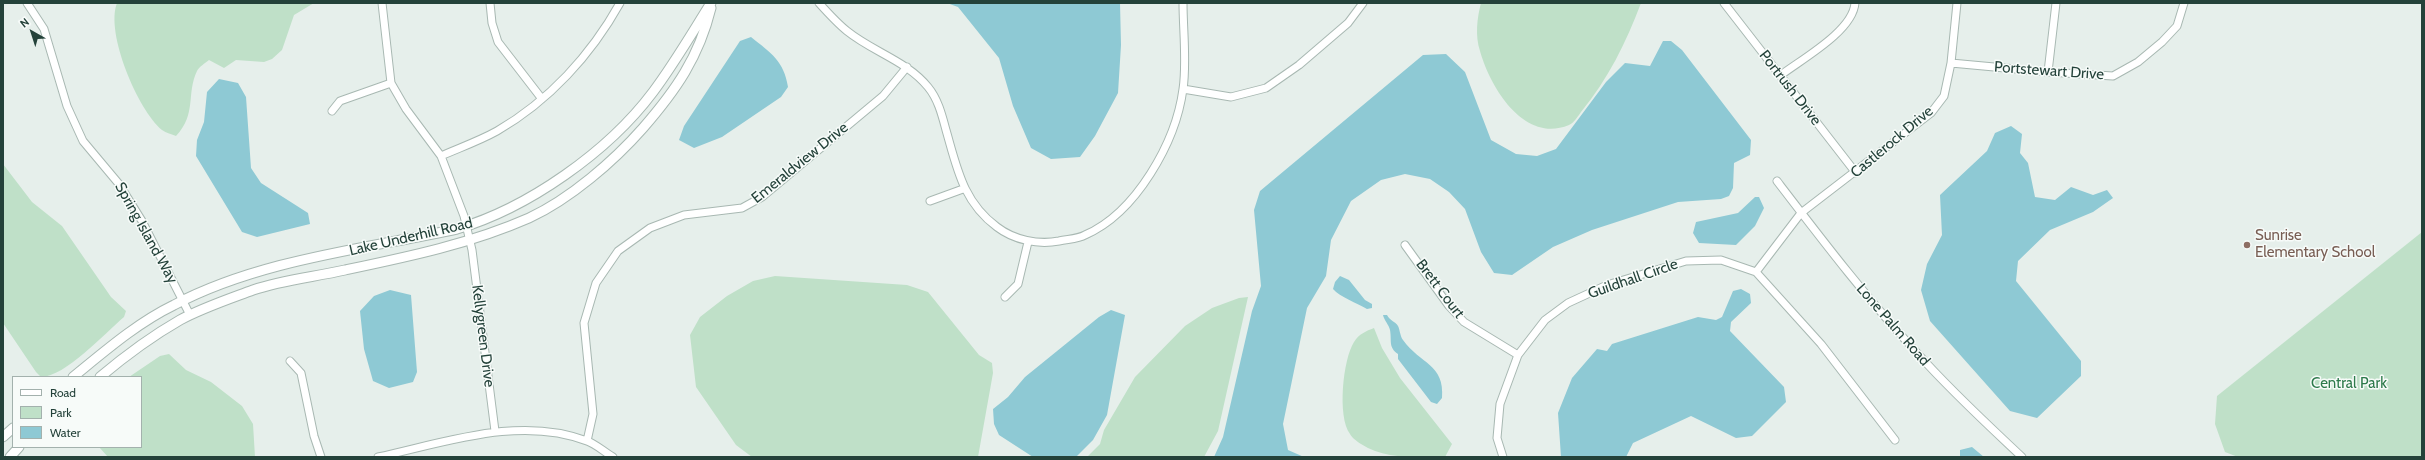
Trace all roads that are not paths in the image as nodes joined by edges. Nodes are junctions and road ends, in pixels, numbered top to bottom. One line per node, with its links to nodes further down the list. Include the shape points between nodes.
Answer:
1 (27, 3): 34 (street, Spring Island Way, via 44,29 67,106 83,141 119,184 142,221)
2 (382, 3): 18 (street)
3 (490, 3): 20 (street, via 492,23 498,42)
4 (620, 3): 20 (street, via 602,36)
5 (711, 3): 28 (street, Lake Underhill Road, via 652,93 622,127 555,181 522,201); 29 (street, Lake Underhill Road, via 704,36 686,73 657,113 630,143 595,174 537,213)
6 (819, 3): 15 (street, via 848,32)
7 (1183, 3): 19 (street)
8 (1363, 3): 19 (street, via 1348,23 1299,65 1266,88 1231,97)
9 (1724, 3): 17 (street, Portrush Drive)
10 (1854, 3): 17 (street, via 1854,12 1842,29)
11 (1957, 3): 14 (street, Castlerock Drive)
12 (2056, 3): 16 (street)
13 (2184, 3): 16 (street, Portstewart Drive, via 2177,26 2162,42 2138,62 2113,76)
14 (1951, 63): 16 (street, Portstewart Drive); 23 (street, Castlerock Drive, via 1944,96 1931,113)
15 (907, 66): 25 (street, via 929,88 941,110); 44 (street, Emeraldview Drive, via 883,96 762,197 742,208 684,215 650,228 618,251 596,283 584,323 593,414)
16 (2048, 72)
17 (1781, 75): 23 (street, Portrush Drive)
18 (391, 83): 21 (street, via 340,101); 22 (street, Kellygreen Drive, via 406,109)
19 (1184, 89): 30 (street, via 1165,147 1150,175 1115,215 1100,228 1084,236 1053,242)
20 (542, 99): 22 (street, via 497,131)
21 (332, 111)
22 (441, 156): 28 (street, Kellygreen Drive)
23 (1856, 173): 27 (street, Castlerock Drive)
24 (1777, 181): 27 (street, Lone Palm Road)
25 (963, 189): 26 (street); 30 (street, via 979,211 998,228)
26 (930, 201)
27 (1801, 213): 32 (street); 51 (street, Lone Palm Road, via 1871,301 1919,355)
28 (466, 226): 29 (street, Kellygreen Drive); 34 (street, Lake Underhill Road, via 273,267 219,284)
29 (470, 241): 35 (street, Lake Underhill Road, via 255,290); 41 (street, Kellygreen Drive)
30 (1028, 242): 33 (street, via 1018,284)
31 (1405, 245): 36 (street, Brett Court, via 1449,306 1464,322)
32 (1756, 272): 36 (street, Guildhall Circle, via 1721,260 1686,261 1607,284 1568,303 1544,320); 43 (street, Guildhall Circle, via 1821,344)
33 (1005, 297)
34 (183, 300): 35 (street, Spring Island Way); 38 (street, Lake Underhill Road, via 150,318)
35 (190, 315): 39 (street, Lake Underhill Road, via 153,337)
36 (1518, 354): 50 (street, Guildhall Circle, via 1500,404 1497,438)
37 (290, 361): 47 (street, via 301,373)
38 (74, 376)
39 (101, 376)
40 (12, 429): 42 (street)
41 (495, 431): 44 (street, via 552,433); 48 (street)
42 (3, 437)
43 (1895, 440)
44 (587, 441): 49 (street)
45 (18, 448): 46 (street)
46 (10, 457)
47 (321, 457)
48 (378, 457)
49 (612, 457)
50 (1502, 457)
51 (2022, 457)

